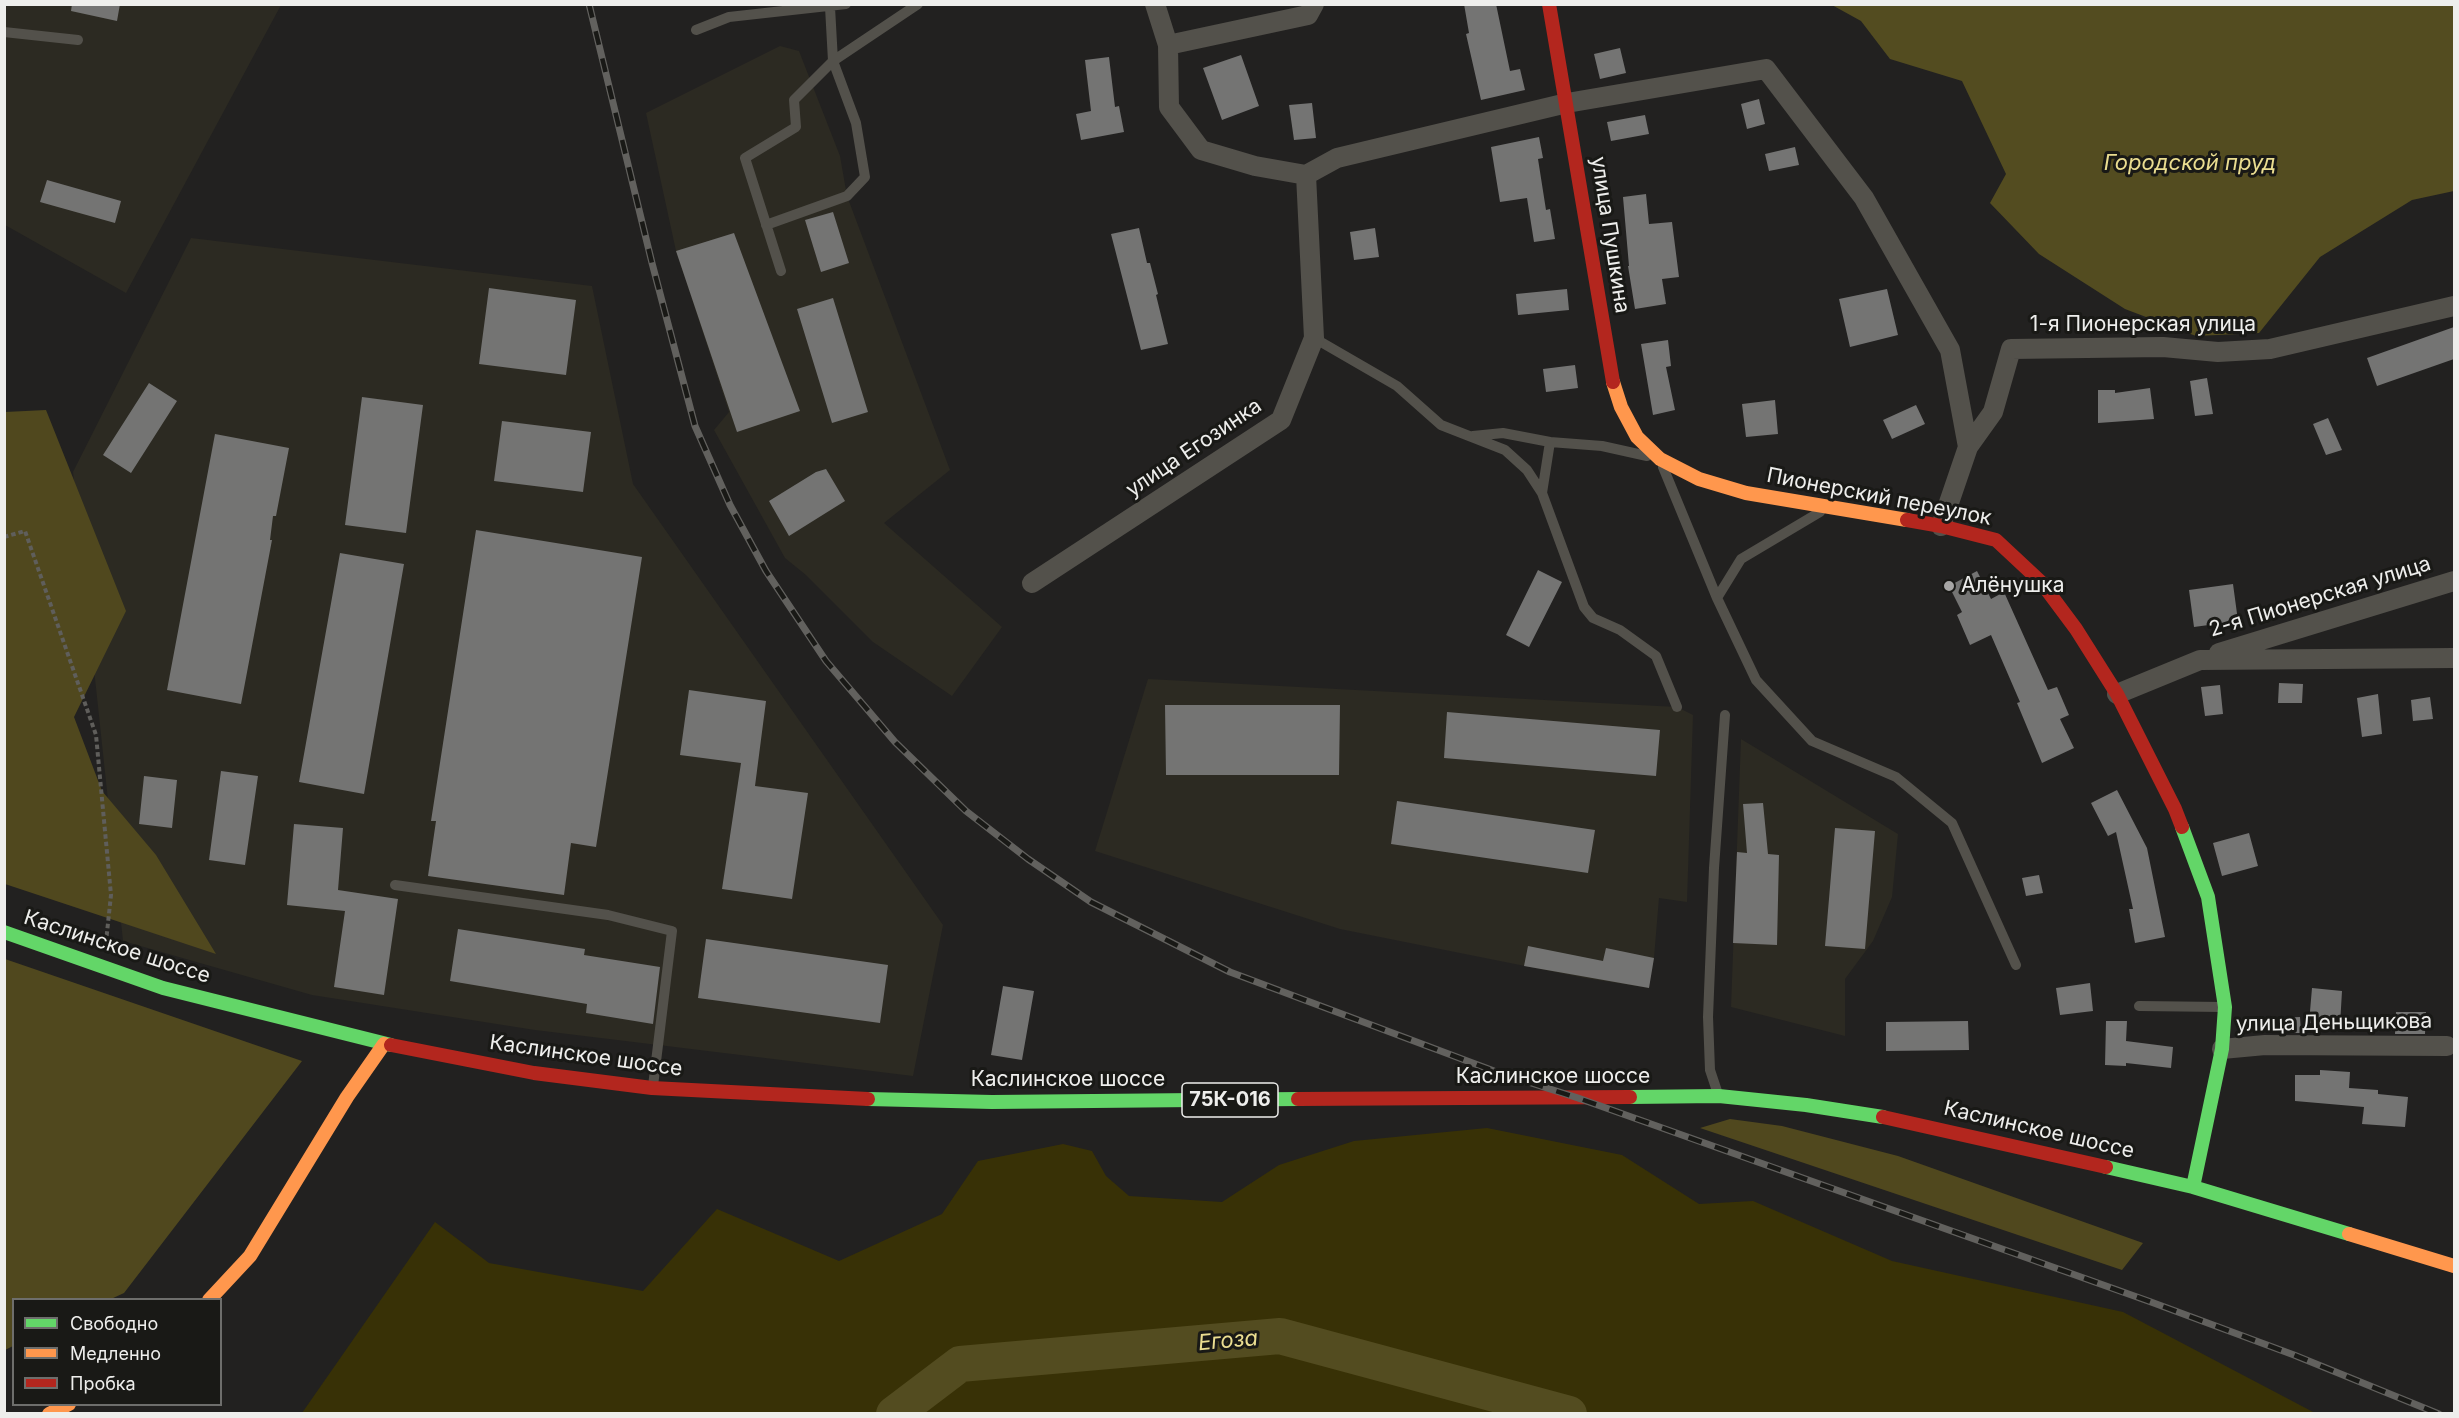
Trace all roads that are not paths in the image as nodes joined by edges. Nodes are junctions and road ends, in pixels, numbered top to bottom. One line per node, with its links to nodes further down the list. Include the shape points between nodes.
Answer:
1 (846, 4): 5 (lane)
2 (918, 4): 11 (lane)
3 (1155, 4): 10 (street)
4 (1549, 4): 12 (main road, улица Пушкина)
5 (830, 7): 7 (lane, via 729,17); 11 (lane)
6 (1311, 10): 10 (street)
7 (696, 30)
8 (4, 32): 9 (lane)
9 (78, 40)
10 (1168, 45): 13 (street, via 1169,107 1202,150 1255,166)
11 (833, 61): 14 (lane, via 794,100 796,127 745,158); 14 (lane, via 856,123 865,177 847,196)
12 (1567, 103): 13 (street, via 1336,158); 20 (street, via 1766,69 1864,198 1950,350); 21 (main road, улица Пушкина, via 1612,378 1621,407 1637,437)
13 (1306, 175): 17 (street, улица Егозинка)
14 (766, 225): 15 (lane)
15 (781, 271)
16 (2454, 306): 20 (street, 1-я Пионерская улица, via 2270,350 2011,349 1993,412)
17 (1314, 339): 18 (lane, via 1397,386 1440,425); 26 (street, улица Егозинка, via 1281,420)
18 (1469, 436): 19 (lane, via 1503,433); 22 (lane, via 1505,450 1527,470)
19 (1550, 442): 21 (lane, via 1602,447); 22 (lane)
20 (1968, 447): 24 (street)
21 (1660, 459): 23 (main road, Пионерский переулок, via 1699,479 1746,493); 27 (lane)
22 (1542, 493): 31 (lane, via 1584,607 1593,618 1620,630 1656,656)
23 (1829, 507): 24 (main road, Пионерский переулок); 27 (lane, via 1741,559)
24 (1941, 526): 30 (main road, Пионерский переулок, via 1996,540 2041,582)
25 (2454, 581): 29 (street, 2-я Пионерская улица)
26 (1032, 583)
27 (1717, 598): 35 (lane, via 1756,680 1812,741 1896,777 1952,823)
28 (2454, 658): 29 (street, 2-я Пионерская улица)
29 (2200, 660): 30 (street, 2-я Пионерская улица)
30 (2117, 694): 37 (main road, Пионерский переулок, via 2175,810 2208,897)
31 (1677, 707)
32 (1725, 715): 42 (lane, via 1708,1017 1710,1070)
33 (395, 885): 41 (lane, via 608,915 672,931)
34 (4, 932): 38 (main road, Каслинское шоссе / 75К-016, via 164,988)
35 (2016, 966)
36 (2139, 1006): 37 (lane)
37 (2225, 1007): 40 (main road, Пионерский переулок)
38 (384, 1044): 41 (main road, Каслинское шоссе / 75К-016, via 534,1073); 45 (main road, via 250,1256)
39 (2447, 1046): 40 (street, улица Деньщикова)
40 (2222, 1049): 43 (main road, Пионерский переулок)
41 (652, 1088): 42 (main road, Каслинское шоссе / 75К-016, via 818,1098 992,1102)
42 (1719, 1096): 43 (main road, Каслинское шоссе / 75К-016, via 1902,1120)
43 (2193, 1187): 44 (main road, Каслинское шоссе / 75К-016)
44 (2454, 1266)
45 (210, 1298)
46 (65, 1406): 47 (main road)
47 (49, 1413)

